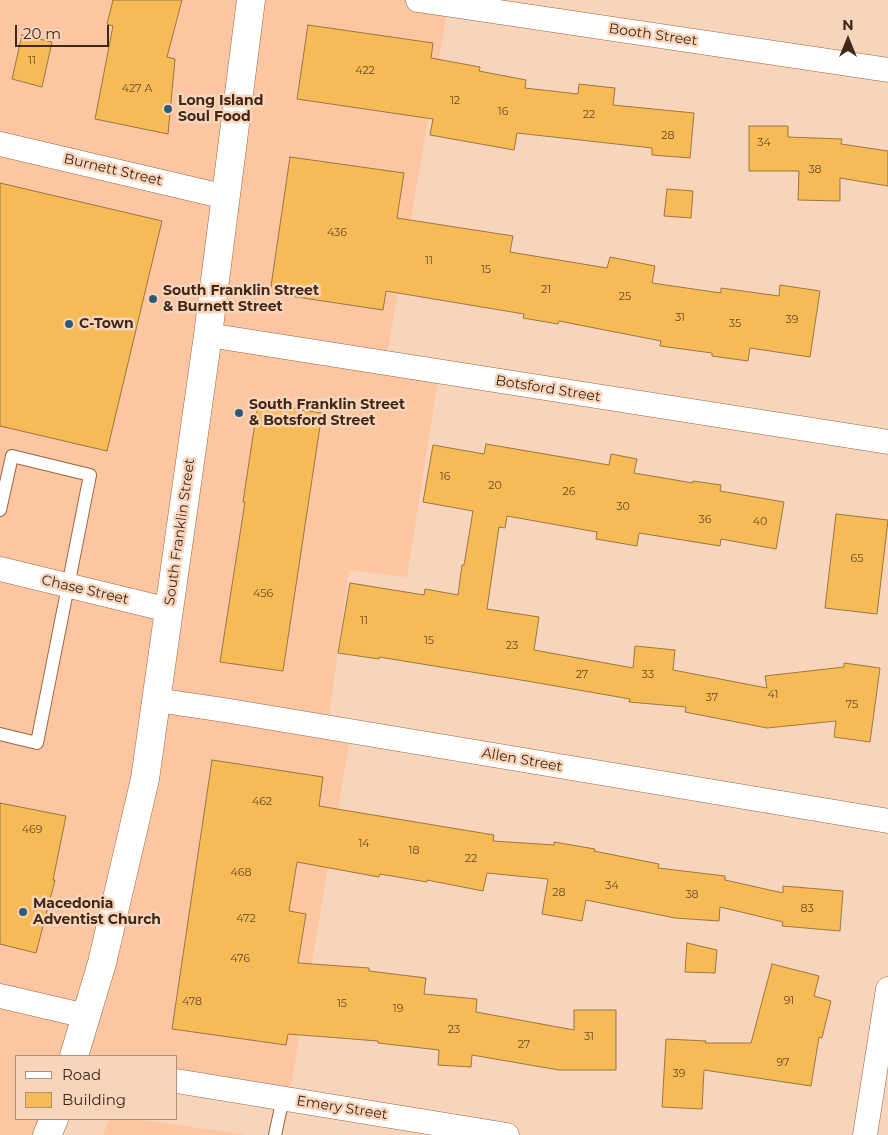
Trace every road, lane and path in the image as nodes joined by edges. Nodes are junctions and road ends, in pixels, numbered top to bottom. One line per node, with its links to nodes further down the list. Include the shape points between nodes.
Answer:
1 (251, 0): 5 (main road, South Franklin Street)
2 (418, 0): 3 (street, Booth Street)
3 (888, 70)
4 (0, 144): 5 (street, Burnett Street)
5 (226, 197): 6 (main road, South Franklin Street)
6 (208, 335): 7 (street, Botsford Street); 11 (main road, South Franklin Street)
7 (888, 442)
8 (0, 510): 10 (lane, via 12,456 90,474)
9 (0, 569): 10 (street, Chase Street)
10 (69, 586): 11 (street, Chase Street); 13 (lane, via 37,743)
11 (170, 610): 12 (main road, South Franklin Street)
12 (156, 700): 14 (street, Allen Street); 17 (main road, South Franklin Street, via 145,779 102,963)
13 (0, 734)
14 (888, 821)
15 (888, 989): 25 (street)
16 (0, 996): 17 (street)
17 (86, 1016): 18 (main road, South Franklin Street)
18 (74, 1055)
19 (178, 1081): 20 (street, Emery Street)
20 (282, 1098): 23 (lane); 24 (street, Emery Street)
21 (54, 1120): 22 (main road)
22 (47, 1135)
23 (275, 1135)
24 (507, 1135)
25 (864, 1135)

